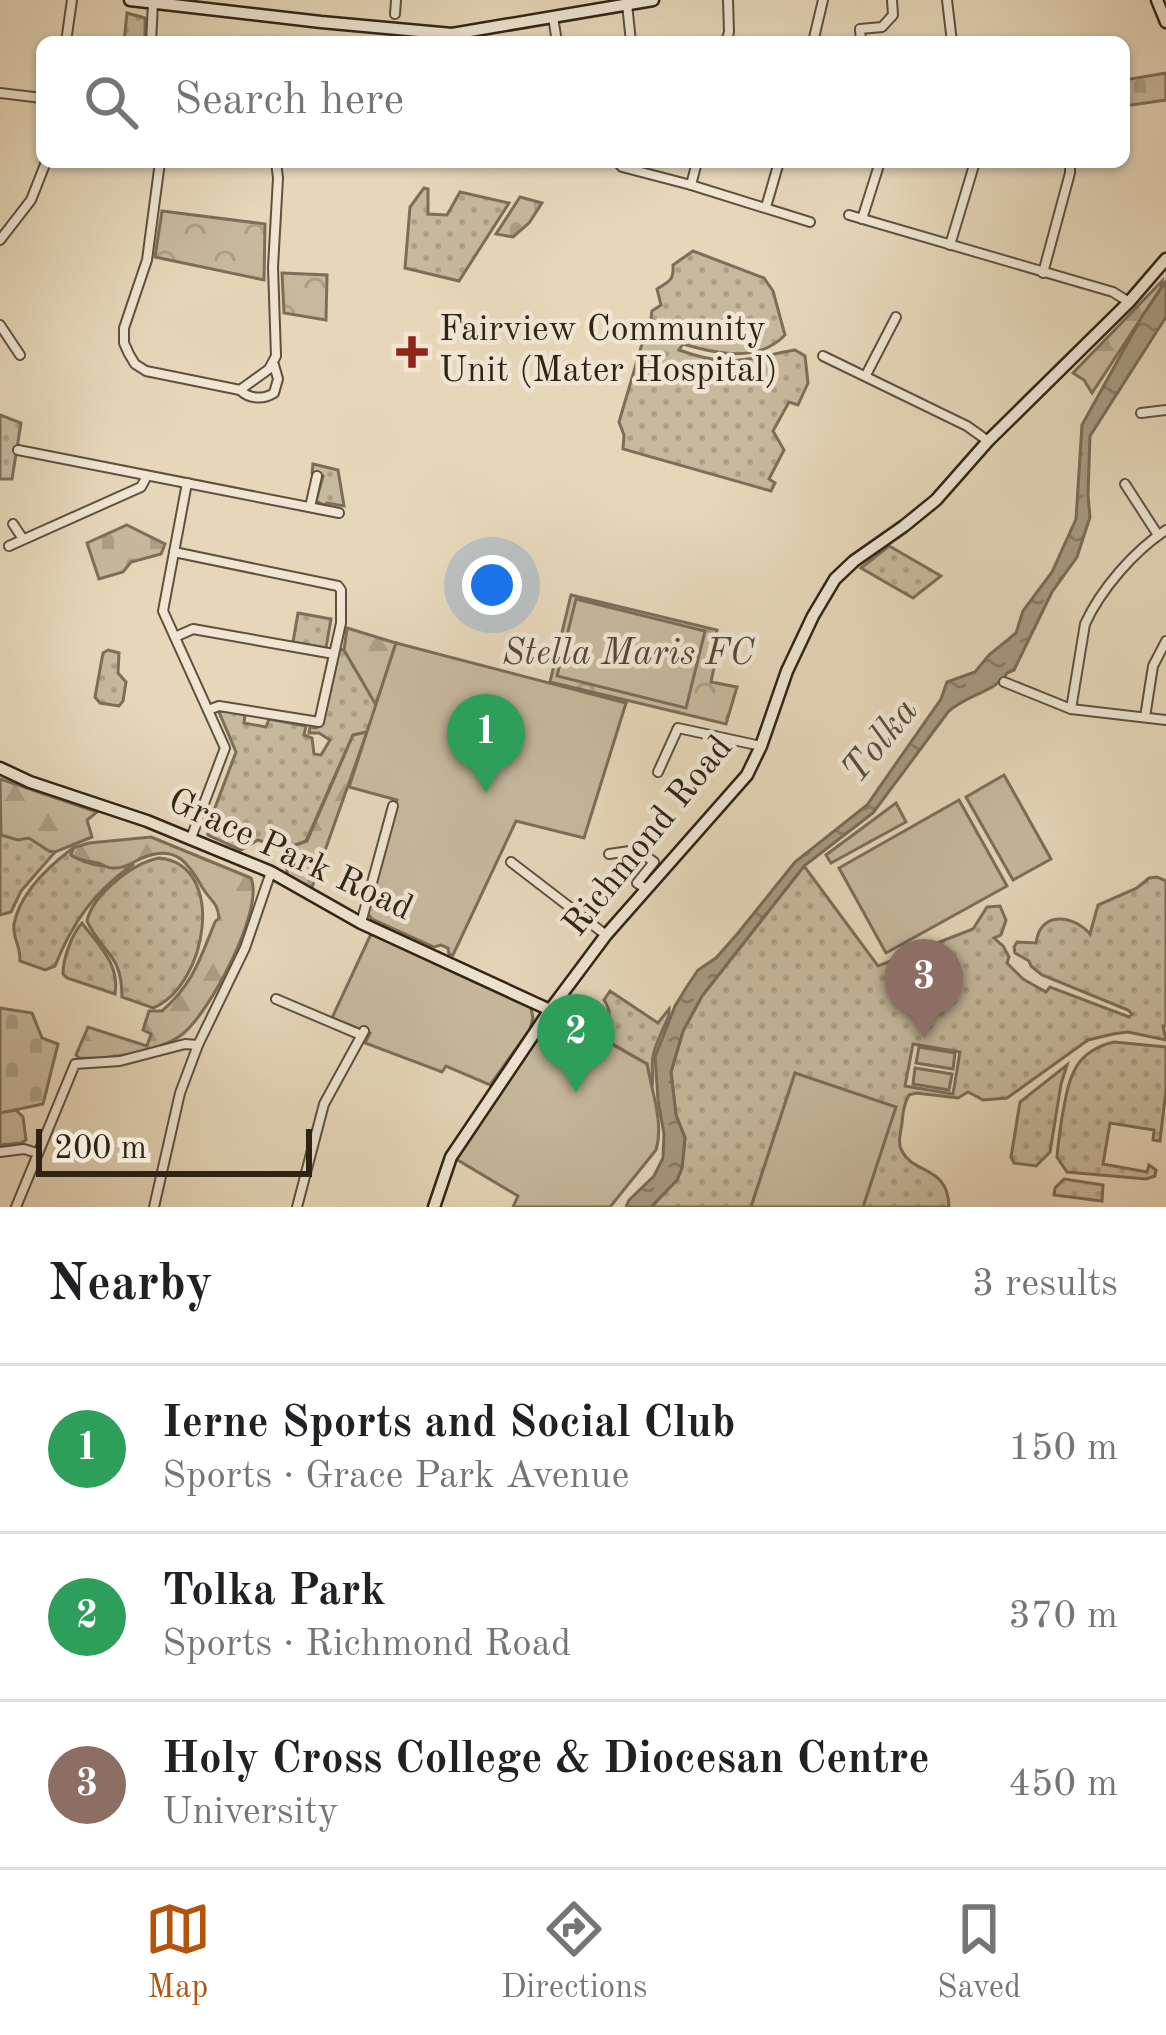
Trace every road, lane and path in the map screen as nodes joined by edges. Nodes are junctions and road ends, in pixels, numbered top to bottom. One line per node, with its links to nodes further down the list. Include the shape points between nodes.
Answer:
1 (72, 0): 15 (street)
2 (130, 0): 10 (street)
3 (396, 0): 12 (street)
4 (652, 0): 11 (street)
5 (728, 0): 21 (street)
6 (824, 0): 22 (street)
7 (892, 0): 23 (street, via 893,15 882,27 860,29)
8 (947, 0): 24 (street)
9 (1157, 0): 14 (street)
10 (153, 3): 16 (street); 17 (street)
11 (627, 4): 13 (street); 20 (street)
12 (395, 14)
13 (553, 17): 18 (street); 19 (street)
14 (1166, 22)
15 (67, 36)
16 (151, 36)
17 (416, 36)
18 (433, 36)
19 (555, 36)
20 (631, 36)
21 (727, 36)
22 (814, 36)
23 (861, 36)
24 (951, 36)
25 (0, 93): 26 (street)
26 (36, 97)
27 (44, 168): 41 (street)
28 (159, 168): 52 (street, via 147,260 124,343 146,371)
29 (277, 168): 50 (street)
30 (626, 168): 36 (street)
31 (695, 168): 36 (street)
32 (776, 168): 37 (street)
33 (878, 168): 39 (street)
34 (973, 168): 42 (street)
35 (1069, 168): 44 (street)
36 (691, 185): 37 (street)
37 (766, 207): 40 (street)
38 (849, 215): 39 (street)
39 (862, 219): 42 (street)
40 (810, 222)
41 (1, 238)
42 (950, 245): 44 (street)
43 (1166, 259): 45 (street, Richmond Road)
44 (1042, 273): 45 (street)
45 (1129, 302): 55 (street, Richmond Road)
46 (896, 317): 51 (street)
47 (0, 326): 48 (street)
48 (20, 355)
49 (823, 356): 51 (street)
50 (273, 363): 52 (street); 52 (street, via 274,393 260,398)
51 (866, 375): 55 (street)
52 (240, 390)
53 (1166, 410): 54 (street)
54 (1141, 413)
55 (988, 440): 76 (street, Richmond Road, via 926,508 835,579 787,671)
56 (18, 450): 57 (street)
57 (147, 476): 59 (street); 65 (street, via 141,487)
58 (317, 476): 61 (street)
59 (187, 483): 61 (street); 67 (street)
60 (1126, 484): 64 (street)
61 (310, 507): 62 (street)
62 (339, 513)
63 (13, 524): 65 (street)
64 (1162, 533): 72 (street, via 1091,611)
65 (23, 539): 66 (street)
66 (9, 546)
67 (174, 552): 68 (street, via 164,610); 70 (street, via 338,586)
68 (175, 637): 70 (street, via 194,629); 73 (street)
69 (1166, 641): 74 (street)
70 (334, 654): 73 (street, via 321,720)
71 (1004, 682): 72 (street)
72 (1071, 709): 74 (street)
73 (208, 710): 80 (street, via 225,752)
74 (1144, 717): 75 (street)
75 (1166, 720)
76 (760, 746): 78 (street, via 678,728); 84 (street, Richmond Road, via 747,775)
77 (0, 768): 80 (street, Grace Park Road)
78 (658, 772)
79 (393, 806): 85 (street)
80 (190, 838): 83 (street, Grace Park Road)
81 (609, 854): 84 (street, via 637,850 654,862 637,883)
82 (511, 862): 86 (street)
83 (271, 872): 85 (street, Grace Park Road); 89 (street)
84 (646, 890): 86 (street, Richmond Road)
85 (361, 923): 88 (street, Grace Park Road)
86 (606, 935): 88 (street, Richmond Road)
87 (276, 999): 94 (street, via 363,1033 323,1104)
88 (550, 1010): 95 (street, Richmond Road, via 453,1154)
89 (198, 1045): 91 (street, via 75,1064); 93 (street)
90 (0, 1152): 91 (street)
91 (37, 1154): 92 (street)
92 (16, 1207)
93 (154, 1207)
94 (297, 1207)
95 (434, 1207)

